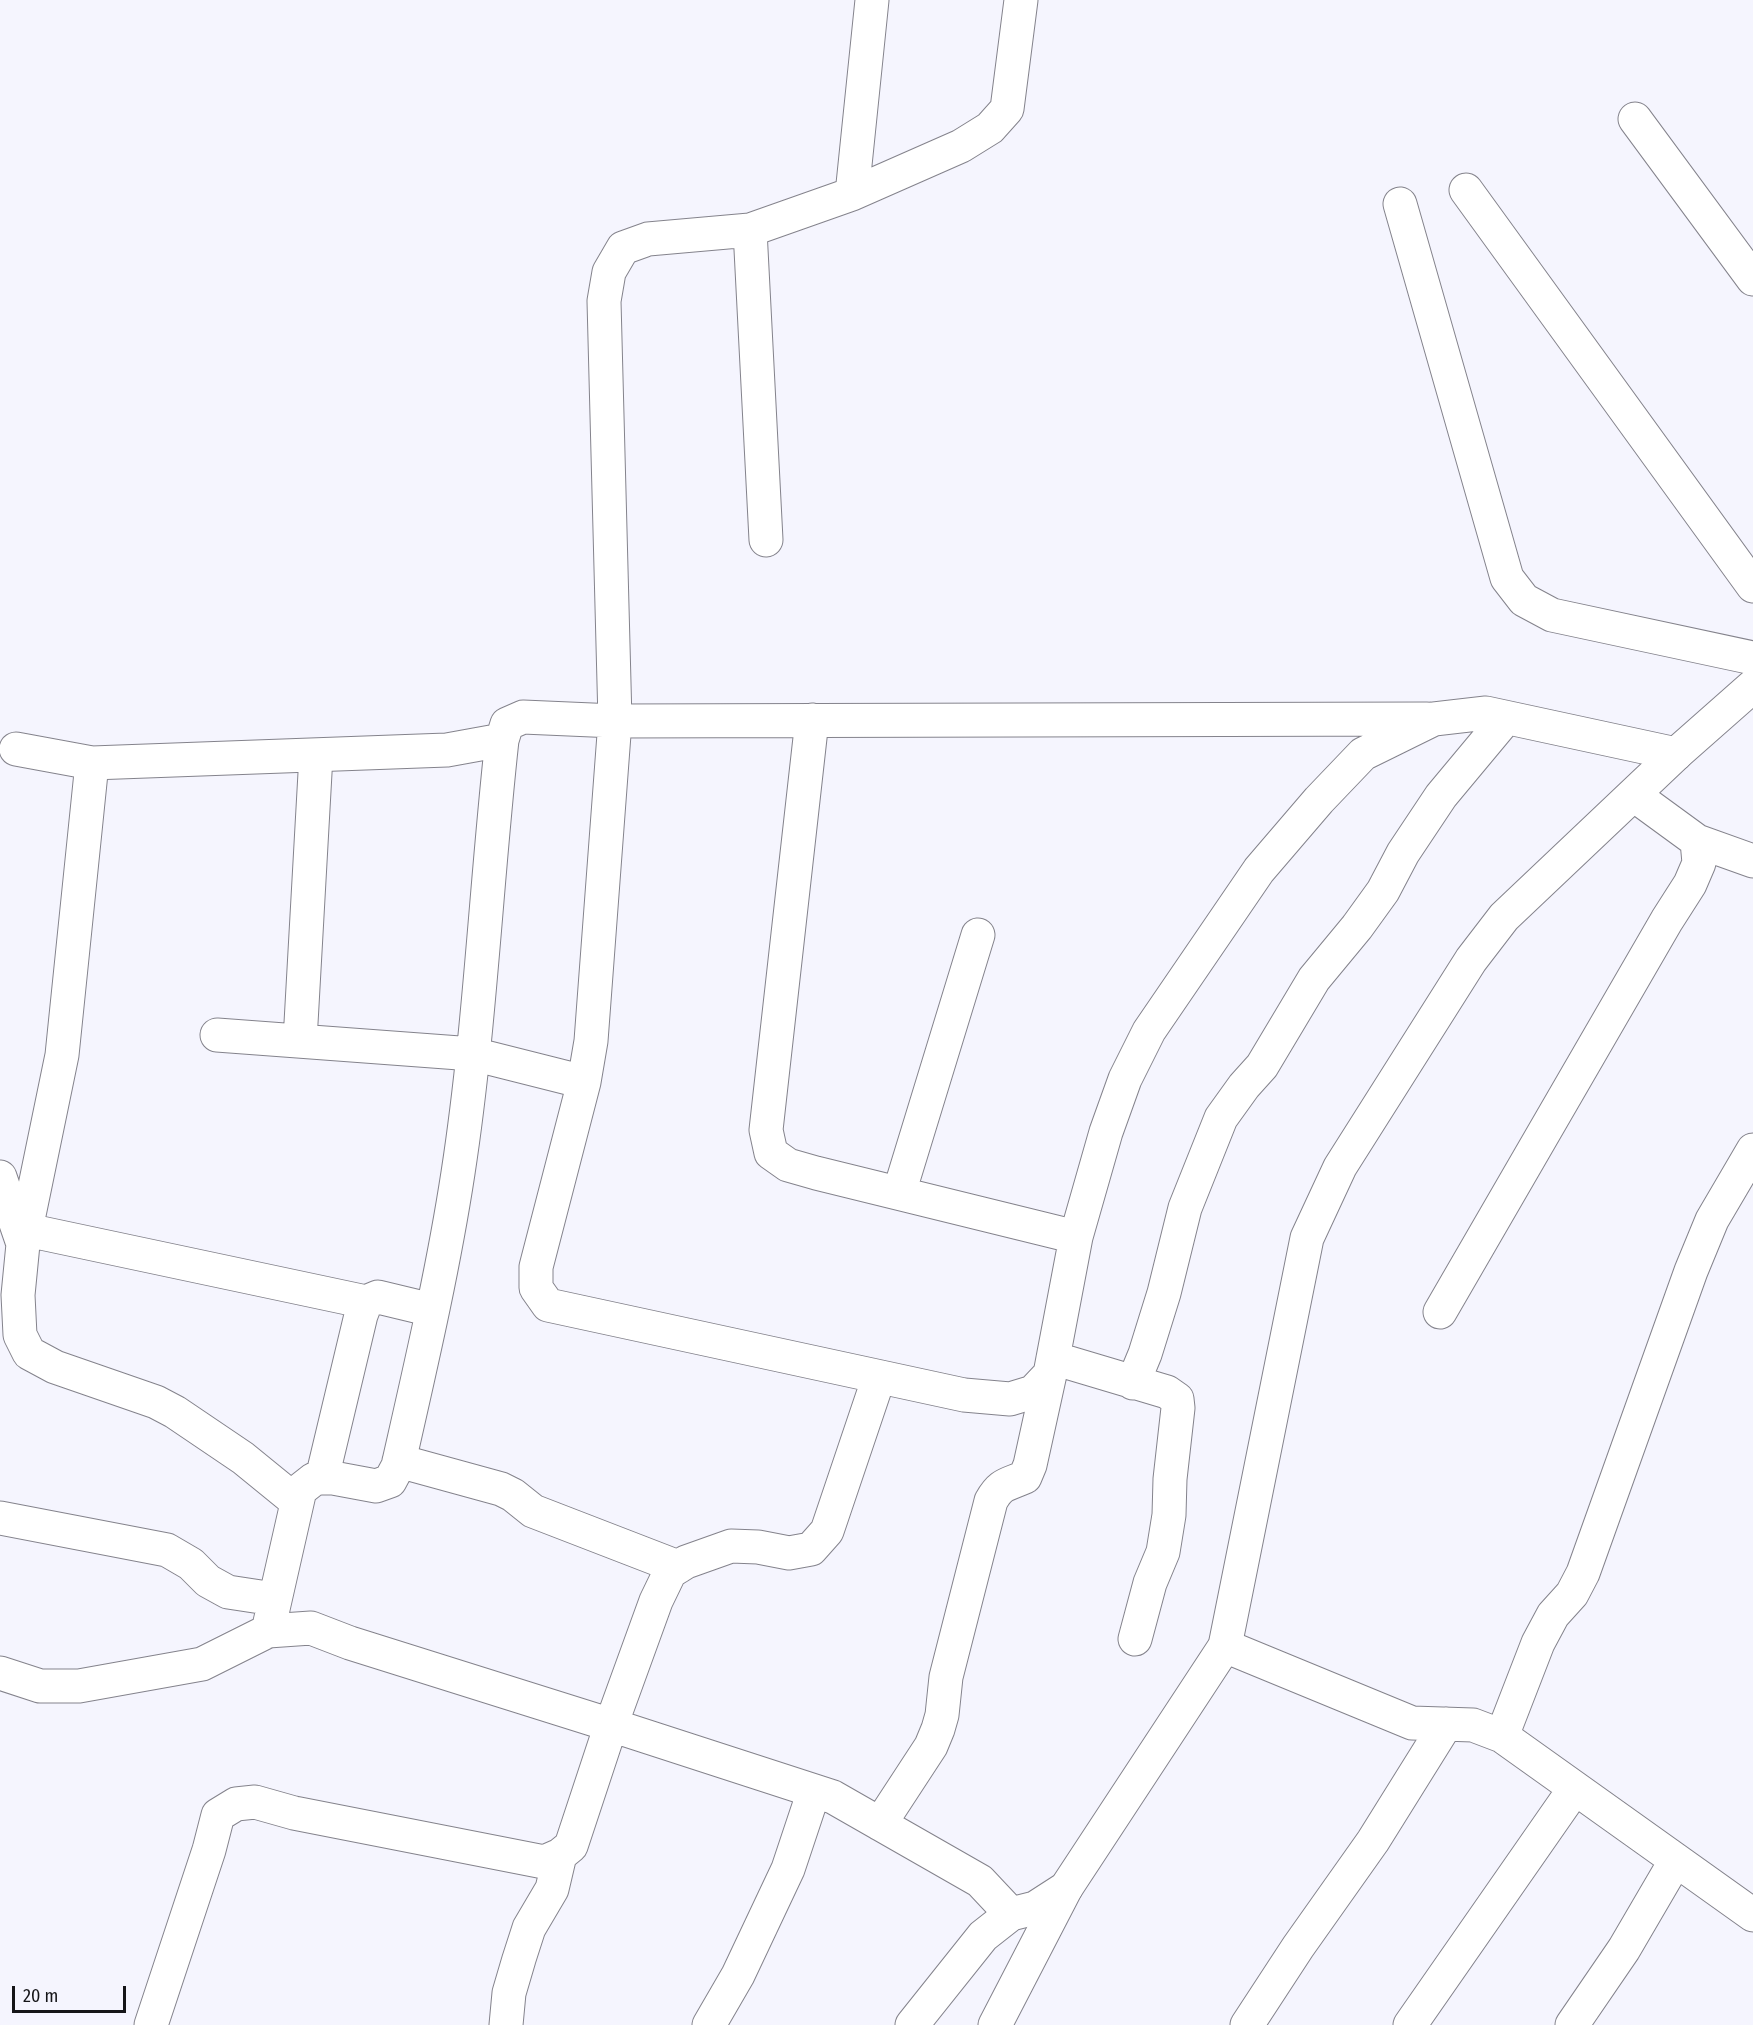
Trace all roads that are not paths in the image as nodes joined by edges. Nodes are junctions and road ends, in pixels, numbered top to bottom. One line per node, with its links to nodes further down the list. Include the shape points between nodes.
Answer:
1 (872, 0): 5 (street)
2 (1021, 0): 5 (street, via 1007,109 990,128 962,146)
3 (1635, 119): 8 (street)
4 (1466, 190): 10 (street)
5 (852, 194): 7 (street)
6 (1400, 204): 11 (street, via 1506,578 1524,600 1552,615)
7 (750, 230): 9 (street); 15 (street, via 648,239 623,248 609,272 604,301)
8 (1753, 279)
9 (766, 540)
10 (1753, 586)
11 (1753, 658)
12 (1753, 686): 19 (street)
13 (1506, 718): 14 (street, via 1486,713); 19 (street); 41 (street, via 1441,796 1383,891 1314,979 1262,1066 1221,1118 1185,1208 1164,1293)
14 (1434, 719): 16 (street); 34 (street, via 1364,754 1259,870 1149,1031 1125,1079)
15 (615, 720): 16 (street); 17 (street, via 523,717 507,724); 29 (street, via 591,1041)
16 (813, 720): 32 (street, via 766,1130 771,1153 788,1165)
17 (502, 740): 20 (street, via 447,750); 28 (street)
18 (16, 748): 21 (street)
19 (1676, 754): 22 (street)
20 (316, 755): 21 (street); 27 (street)
21 (92, 763): 33 (street, via 62,1055)
22 (1634, 795): 23 (street); 50 (street, via 1504,917 1471,960 1340,1167 1324,1199 1307,1238)
23 (1697, 841): 24 (street); 38 (street, via 1699,863 1690,884)
24 (1753, 861)
25 (978, 935): 32 (street)
26 (217, 1035): 27 (street)
27 (300, 1041): 28 (street)
28 (473, 1054): 29 (street); 37 (street, via 458,1174)
29 (584, 1082): 40 (street, via 536,1267 536,1288 548,1305)
30 (1753, 1150): 54 (street, via 1712,1220 1691,1271 1583,1573 1538,1643)
31 (0, 1177): 33 (street)
32 (899, 1193): 34 (street)
33 (25, 1237): 35 (street); 36 (street)
34 (1076, 1237): 39 (street)
35 (9, 1294): 44 (street, via 29,1353 175,1412 243,1458)
36 (366, 1302): 37 (street, via 378,1297); 43 (street)
37 (432, 1310): 42 (street)
38 (1440, 1312)
39 (1051, 1366): 40 (street, via 1033,1392 1010,1399 964,1395); 41 (street); 57 (street, via 1025,1477 1005,1483 991,1501 949,1666 938,1729)
40 (879, 1377): 46 (street, via 827,1531 812,1549 789,1553 731,1546)
41 (1133, 1383): 49 (street, via 1167,1392 1177,1398 1178,1408 1163,1552)
42 (399, 1461): 43 (street, via 390,1481 376,1486); 46 (street, via 501,1489 533,1511)
43 (322, 1478): 44 (street, via 300,1490)
44 (297, 1502): 47 (street)
45 (0, 1518): 47 (street, via 167,1550 228,1592)
46 (678, 1567): 53 (street, via 670,1572 656,1601)
47 (274, 1599): 48 (street)
48 (268, 1631): 51 (street, via 202,1664 79,1686 40,1686); 53 (street, via 311,1628)
49 (1135, 1639)
50 (1225, 1646): 52 (street, via 1412,1723); 60 (street)
51 (0, 1673)
52 (1446, 1724): 54 (street, via 1473,1725); 68 (street, via 1373,1841)
53 (611, 1725): 56 (street); 58 (street, via 571,1846)
54 (1502, 1736): 55 (street)
55 (1575, 1788): 59 (street); 69 (street)
56 (814, 1791): 57 (street, via 833,1797); 65 (street, via 788,1869 738,1975)
57 (880, 1824): 61 (street, via 981,1881)
58 (560, 1855): 63 (street, via 544,1862 255,1802 236,1804 218,1815); 64 (street, via 552,1889 529,1928 522,1949 509,1993)
59 (1676, 1860): 62 (street); 70 (street, via 1624,1949)
60 (1066, 1888): 61 (street, via 1035,1908); 67 (street)
61 (1011, 1914): 66 (street, via 983,1936)
62 (1753, 1915)
63 (151, 2025)
64 (506, 2025)
65 (709, 2025)
66 (912, 2025)
67 (995, 2025)
68 (1246, 2025)
69 (1410, 2025)
70 (1572, 2025)

